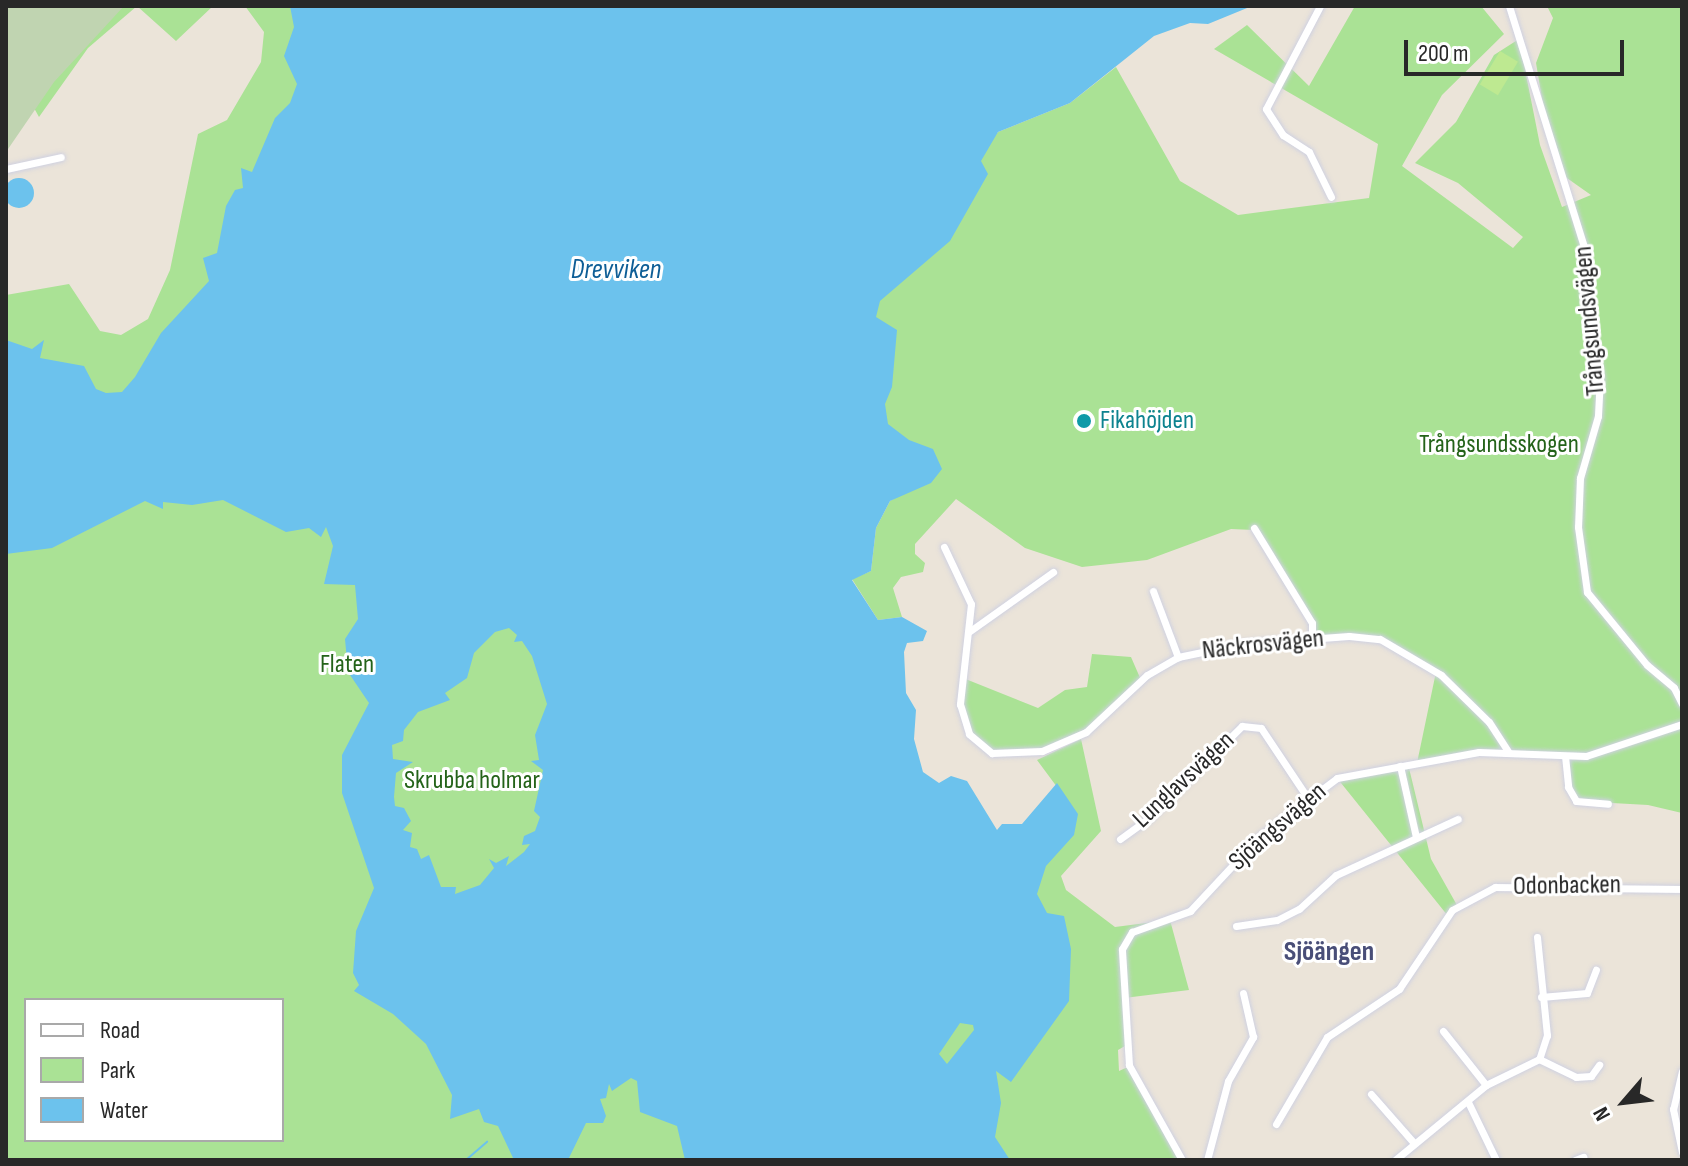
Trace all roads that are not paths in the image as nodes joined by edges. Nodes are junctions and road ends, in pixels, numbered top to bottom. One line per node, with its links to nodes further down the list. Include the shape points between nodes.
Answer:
1 (1320, 6): 5 (street, via 1266,109 1283,135 1309,152)
2 (1509, 6): 13 (street, Trångsundsvägen, via 1584,247 1584,294 1600,377 1598,416 1580,478 1578,527 1587,592)
3 (61, 157): 4 (street)
4 (6, 169)
5 (1331, 197)
6 (1254, 528): 11 (street, via 1312,623)
7 (944, 547): 10 (street, Näckrosvägen, via 969,596)
8 (1053, 572): 10 (street)
9 (1153, 591): 12 (street)
10 (970, 631): 12 (street, Näckrosvägen, via 960,704 969,734 992,753 1042,751 1086,732 1147,675)
11 (1312, 639): 12 (street, Näckrosvägen, via 1241,644); 15 (street, Näckrosvägen, via 1349,636 1396,646 1460,692)
12 (1178, 657)
13 (1682, 704)
14 (1682, 724): 16 (street, Sjöängsvägen, via 1599,754)
15 (1508, 751): 16 (street, Sjöängsvägen); 17 (street, Sjöängsvägen)
16 (1565, 756): 19 (street, via 1568,787 1576,801)
17 (1400, 766): 18 (street, Sjöängsvägen, via 1337,778); 21 (street)
18 (1307, 797): 22 (street, Lunglavsvägen, via 1261,728 1242,726 1149,818); 39 (street, Sjöängsvägen, via 1239,856 1190,911 1143,926 1122,949 1129,1065)
19 (1608, 804)
20 (1458, 819): 21 (street)
21 (1416, 837): 24 (street, via 1336,875 1299,909 1277,920)
22 (1120, 839)
23 (1682, 889): 36 (street, Odonbacken, via 1495,887 1452,910 1399,989 1327,1037)
24 (1236, 926)
25 (1537, 937): 28 (street)
26 (1596, 970): 28 (street, via 1587,993)
27 (1243, 993): 40 (street, via 1253,1037 1228,1081)
28 (1541, 997): 30 (street, via 1547,1035)
29 (1443, 1031): 33 (street)
30 (1539, 1059): 31 (street, via 1576,1077 1591,1076); 33 (street)
31 (1599, 1065)
32 (1682, 1071): 38 (street, via 1673,1109)
33 (1486, 1085): 35 (street)
34 (1371, 1094): 37 (street)
35 (1468, 1102): 37 (street); 42 (street)
36 (1276, 1124)
37 (1413, 1142): 41 (street)
38 (1682, 1152)
39 (1182, 1160)
40 (1207, 1160)
41 (1395, 1160)
42 (1496, 1160)

